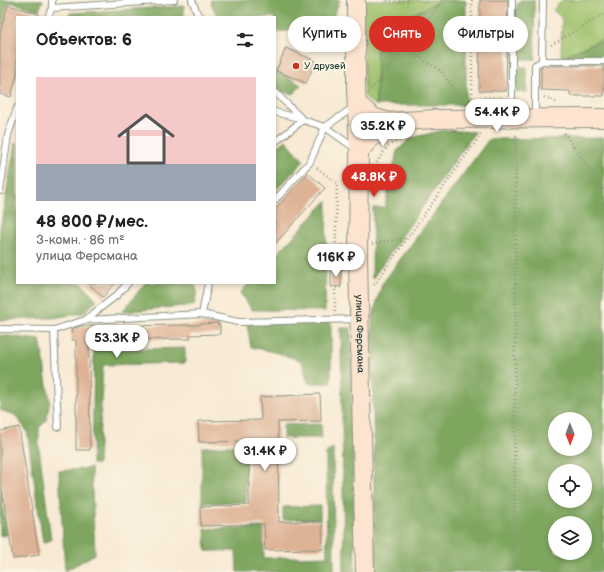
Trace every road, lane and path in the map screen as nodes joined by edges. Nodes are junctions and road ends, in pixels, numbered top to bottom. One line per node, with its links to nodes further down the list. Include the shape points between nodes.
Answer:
1 (52, 0): 11 (lane)
2 (174, 0): 11 (lane)
3 (192, 0): 14 (lane)
4 (356, 0): 25 (street, улица Ферсмана, via 356,88)
5 (383, 0): 6 (path)
6 (411, 0)
7 (442, 0): 15 (path)
8 (472, 0): 29 (path)
9 (512, 0): 26 (lane)
10 (543, 0): 18 (lane)
11 (52, 8): 13 (lane)
12 (604, 14): 18 (path)
13 (48, 16)
14 (200, 16)
15 (431, 16)
16 (366, 24): 17 (path)
17 (369, 26)
18 (542, 51): 22 (lane)
19 (403, 52): 25 (path)
20 (411, 52): 28 (path, via 441,71)
21 (604, 60): 22 (lane)
22 (542, 61): 24 (lane, via 535,65)
23 (276, 93): 35 (lane)
24 (535, 97): 27 (path, via 545,97); 33 (lane)
25 (364, 98): 36 (street, via 373,117); 38 (lane); 43 (street, улица Ферсмана)
26 (512, 98): 29 (path, via 483,98); 37 (lane)
27 (557, 103)
28 (466, 105): 29 (path); 30 (path)
29 (472, 105)
30 (459, 106)
31 (16, 111): 47 (lane, via 8,135)
32 (276, 112): 35 (lane)
33 (535, 118): 34 (street); 37 (street)
34 (604, 118)
35 (303, 120): 38 (lane); 42 (lane)
36 (389, 122): 37 (street, via 435,119); 43 (street)
37 (514, 123): 65 (path)
38 (325, 127): 43 (lane); 44 (lane)
39 (486, 127): 49 (path)
40 (405, 136): 45 (path, via 388,146)
41 (568, 138): 46 (path)
42 (276, 141)
43 (359, 151): 50 (street, улица Ферсмана)
44 (310, 162): 48 (lane); 51 (path, via 337,183)
45 (373, 171)
46 (604, 190)
47 (0, 191)
48 (276, 199)
49 (406, 238): 50 (path); 56 (path)
50 (358, 245): 51 (path); 58 (street, улица Ферсмана)
51 (335, 246): 52 (path, via 335,269 343,268)
52 (343, 274)
53 (343, 281): 60 (path, via 343,287 334,288)
54 (127, 284): 59 (lane)
55 (208, 284): 57 (lane)
56 (372, 287)
57 (202, 314): 59 (lane); 60 (lane, via 238,322)
58 (360, 319): 60 (lane); 64 (street, улица Ферсмана)
59 (85, 320): 62 (lane)
60 (335, 320)
61 (0, 329): 62 (lane)
62 (54, 330): 63 (lane)
63 (58, 427)
64 (365, 572)
65 (514, 572)

